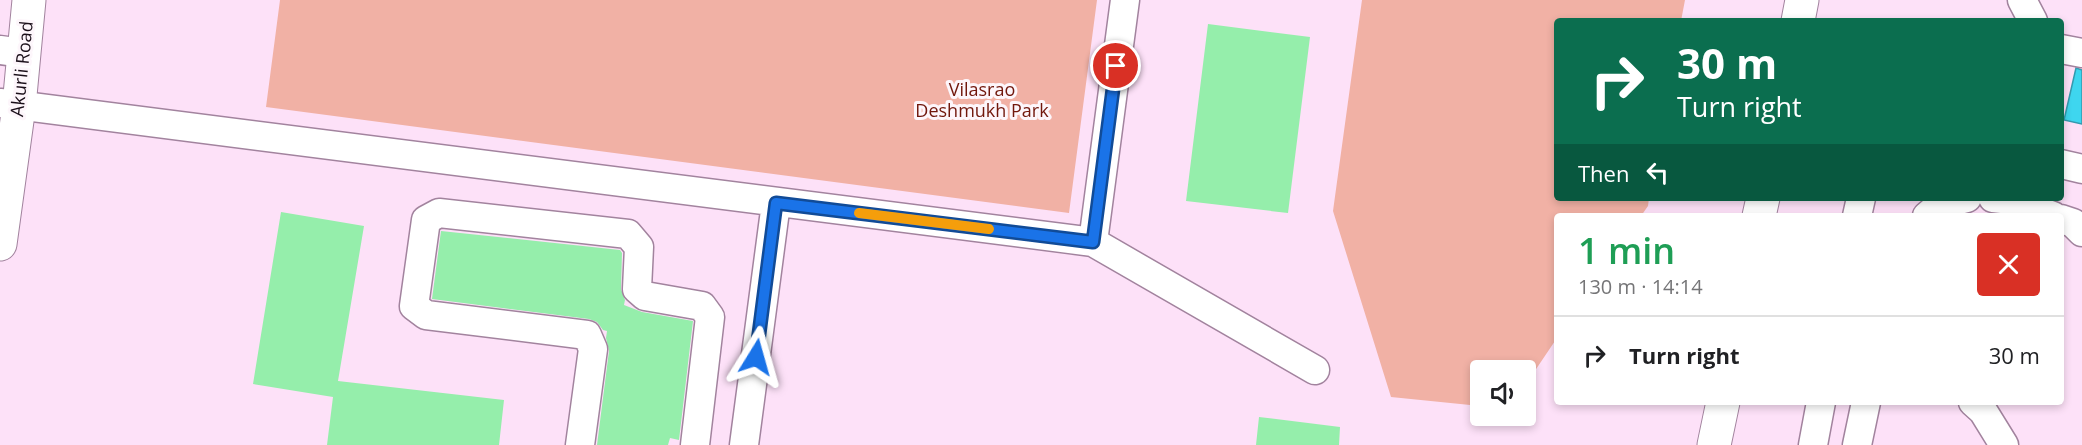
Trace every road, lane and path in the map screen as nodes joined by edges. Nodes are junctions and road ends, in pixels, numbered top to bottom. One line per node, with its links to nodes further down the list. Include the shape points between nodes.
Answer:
1 (29, 0): 8 (street, Akurli Road)
2 (1125, 0): 20 (street)
3 (1802, 0): 5 (street)
4 (2022, 0): 6 (street)
5 (1799, 18)
6 (2032, 18)
7 (2064, 50): 9 (street)
8 (11, 51): 10 (street, Akurli Road)
9 (2082, 53)
10 (10, 104): 15 (street); 21 (street, Akurli Road)
11 (2064, 165): 12 (street)
12 (2082, 170)
13 (1955, 201): 16 (street)
14 (2014, 201): 17 (street)
15 (776, 203): 20 (street); 29 (street)
16 (1930, 213)
17 (2045, 213)
18 (2064, 220): 19 (street)
19 (2082, 232)
20 (1093, 242): 22 (street)
21 (0, 244)
22 (1315, 370)
23 (1722, 405): 30 (street)
24 (1820, 405): 31 (street)
25 (1865, 405): 32 (street)
26 (1976, 405): 33 (street)
27 (580, 445): 28 (street, via 593,349 587,335 426,315 414,306 426,220 439,213 628,234 639,247 638,289 645,296 702,306 710,317)
28 (695, 445)
29 (744, 445)
30 (1714, 445)
31 (1813, 445)
32 (1857, 445)
33 (2004, 445)

